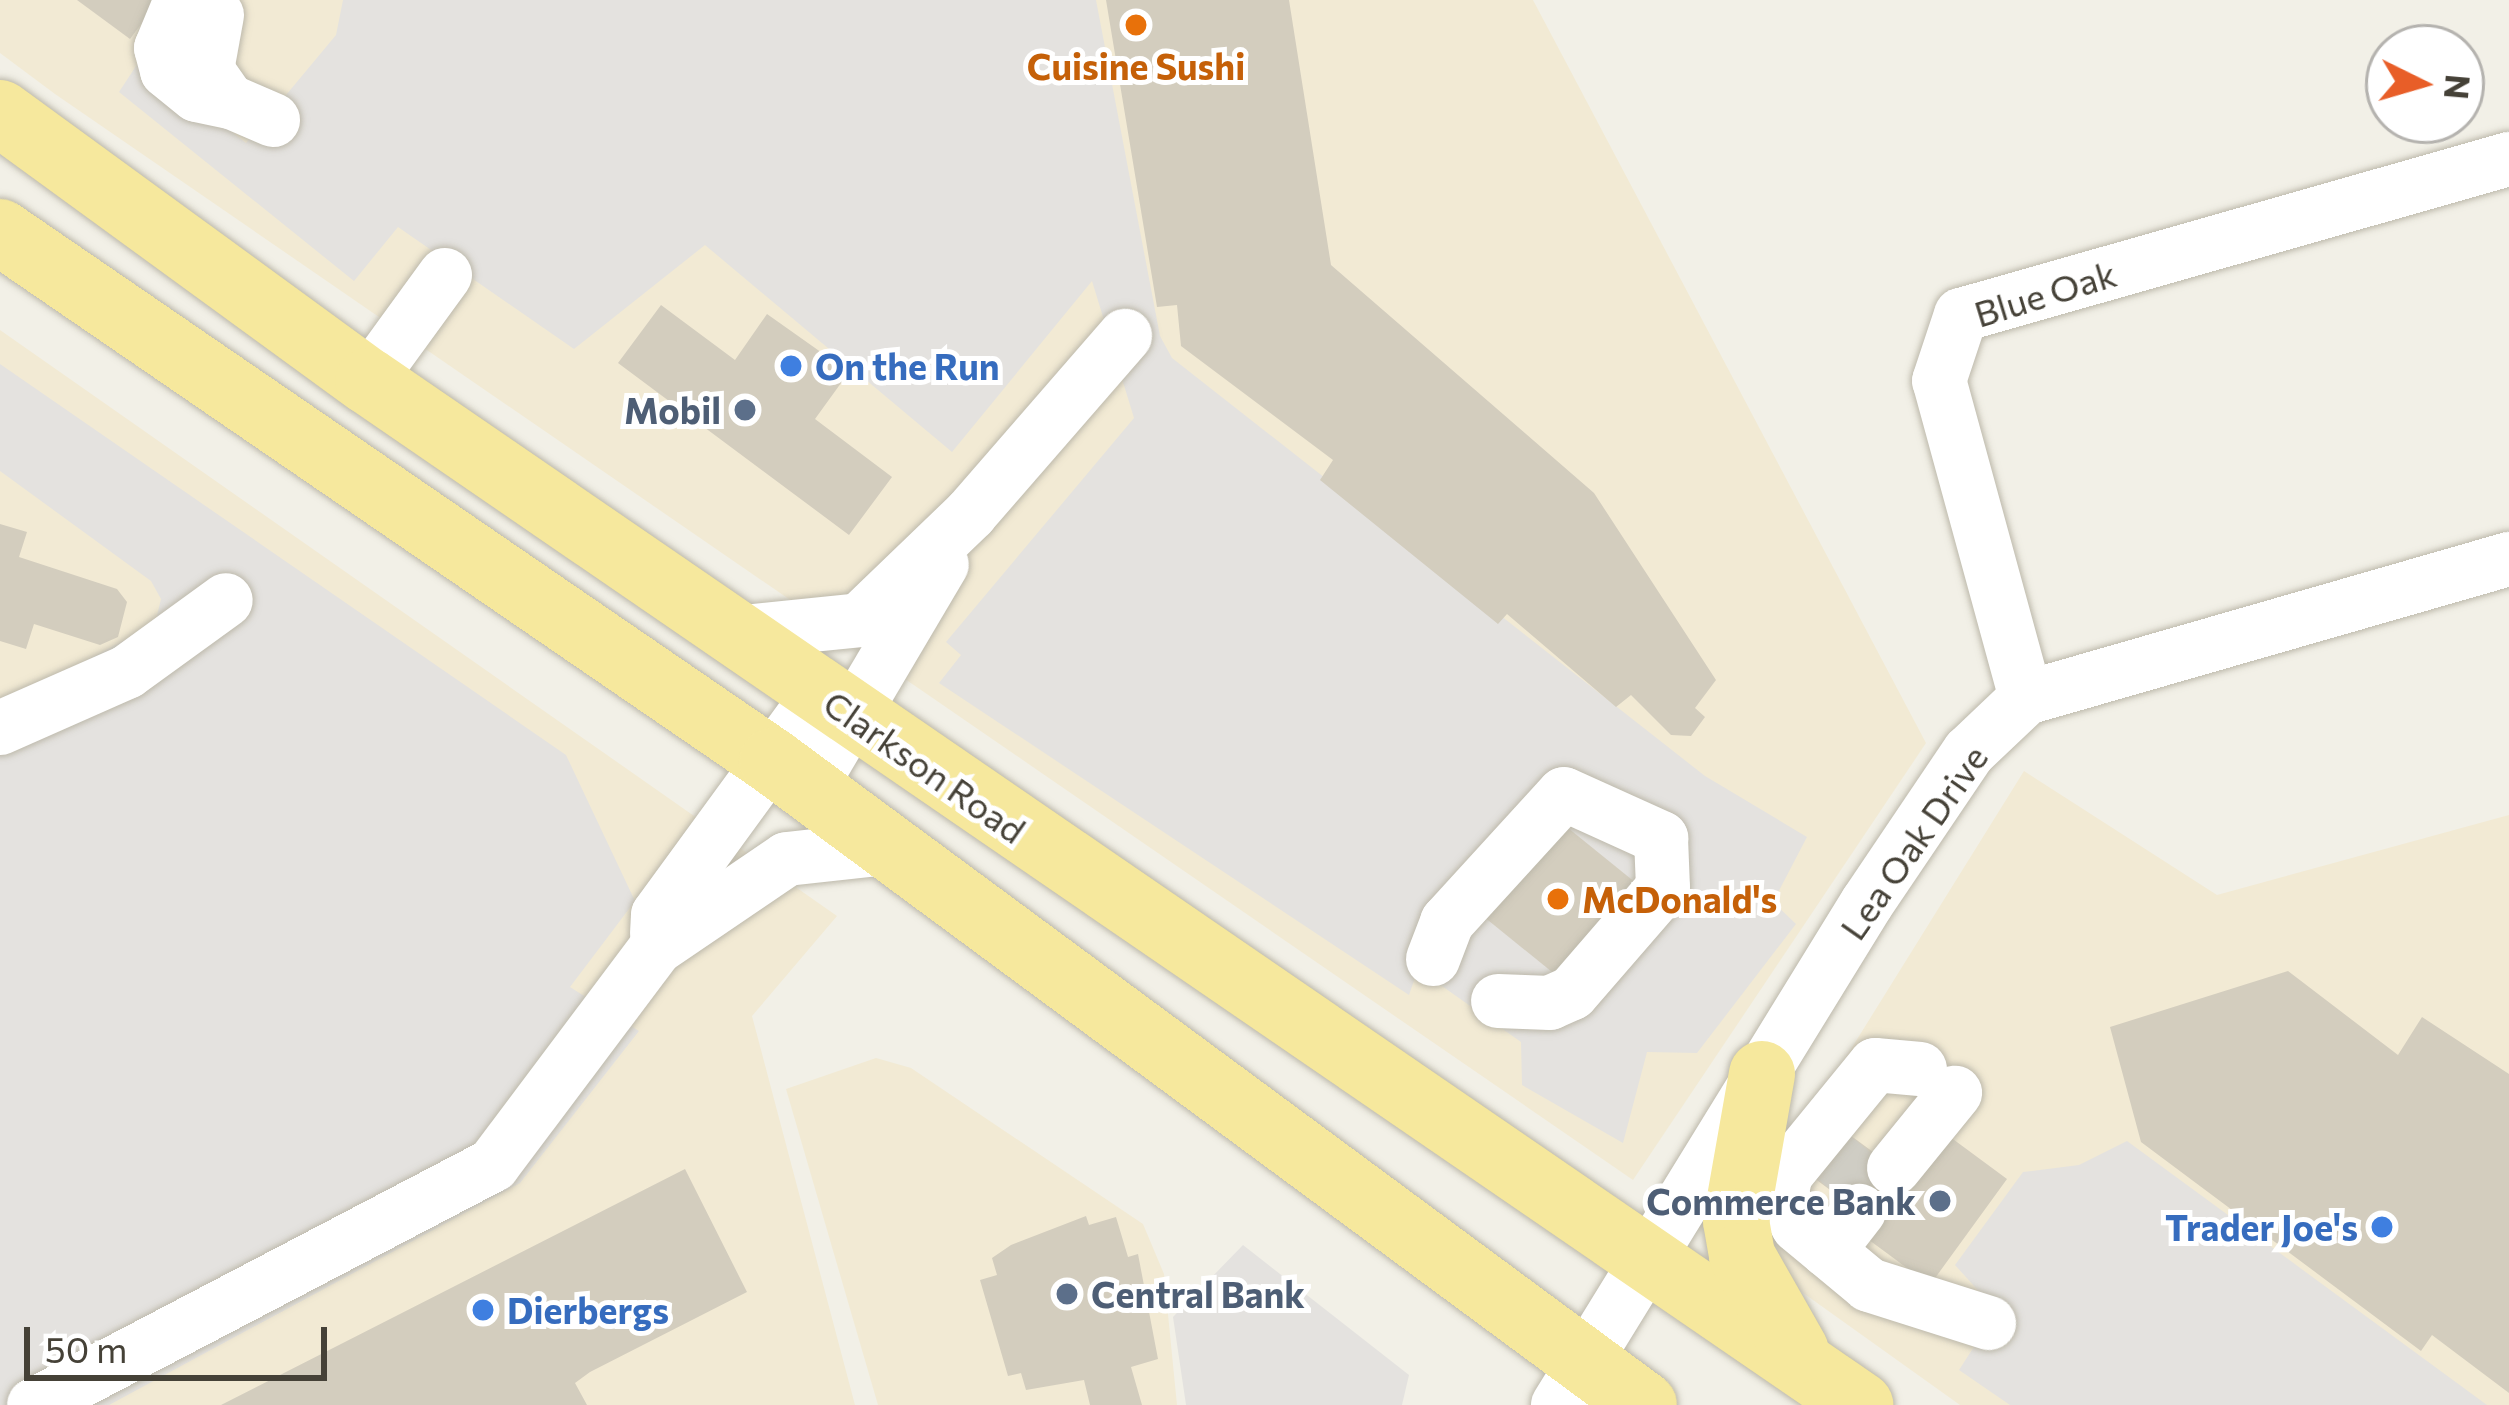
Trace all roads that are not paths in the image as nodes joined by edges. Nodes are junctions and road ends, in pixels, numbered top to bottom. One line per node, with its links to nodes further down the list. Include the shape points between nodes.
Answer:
1 (199, 7): 2 (street, via 207,70)
2 (252, 111)
3 (0, 113): 8 (main road, Clarkson Road)
4 (2509, 159): 13 (street, Blue Oak, via 1960,315 1939,381)
5 (0, 232): 16 (main road)
6 (446, 274): 8 (street)
7 (1125, 336): 9 (street)
8 (368, 381): 12 (main road, Clarkson Road)
9 (971, 513): 12 (street, via 860,620); 14 (street)
10 (2509, 559): 13 (street, Lea Oak Drive)
11 (226, 600): 15 (street, via 128,673)
12 (733, 633): 14 (main road, Clarkson Road)
13 (2026, 698): 21 (street, Lea Oak Drive, via 1969,752)
14 (838, 706): 16 (street); 23 (main road, Clarkson Road)
15 (0, 728)
16 (790, 775): 17 (main road); 18 (street, via 658,915)
17 (887, 848): 18 (street, via 787,859); 26 (main road)
18 (656, 948): 27 (street, via 493,1166)
19 (1433, 959): 20 (street, via 1448,922 1564,794 1660,838 1663,888 1572,993 1550,1003)
20 (1498, 1001)
21 (1762, 1074): 23 (street, Lea Oak Drive); 25 (main road, via 1736,1222 1742,1256)
22 (1880, 1157): 24 (street, via 1933,1078 1876,1065 1786,1174 1781,1196 1830,1220 1869,1285)
23 (1647, 1260): 25 (main road, Clarkson Road); 26 (street, Lea Oak Drive)
24 (1989, 1323)
25 (1804, 1364): 29 (main road, Clarkson Road)
26 (1570, 1382): 28 (main road)
27 (34, 1405)
28 (1645, 1405)
29 (1860, 1405)

